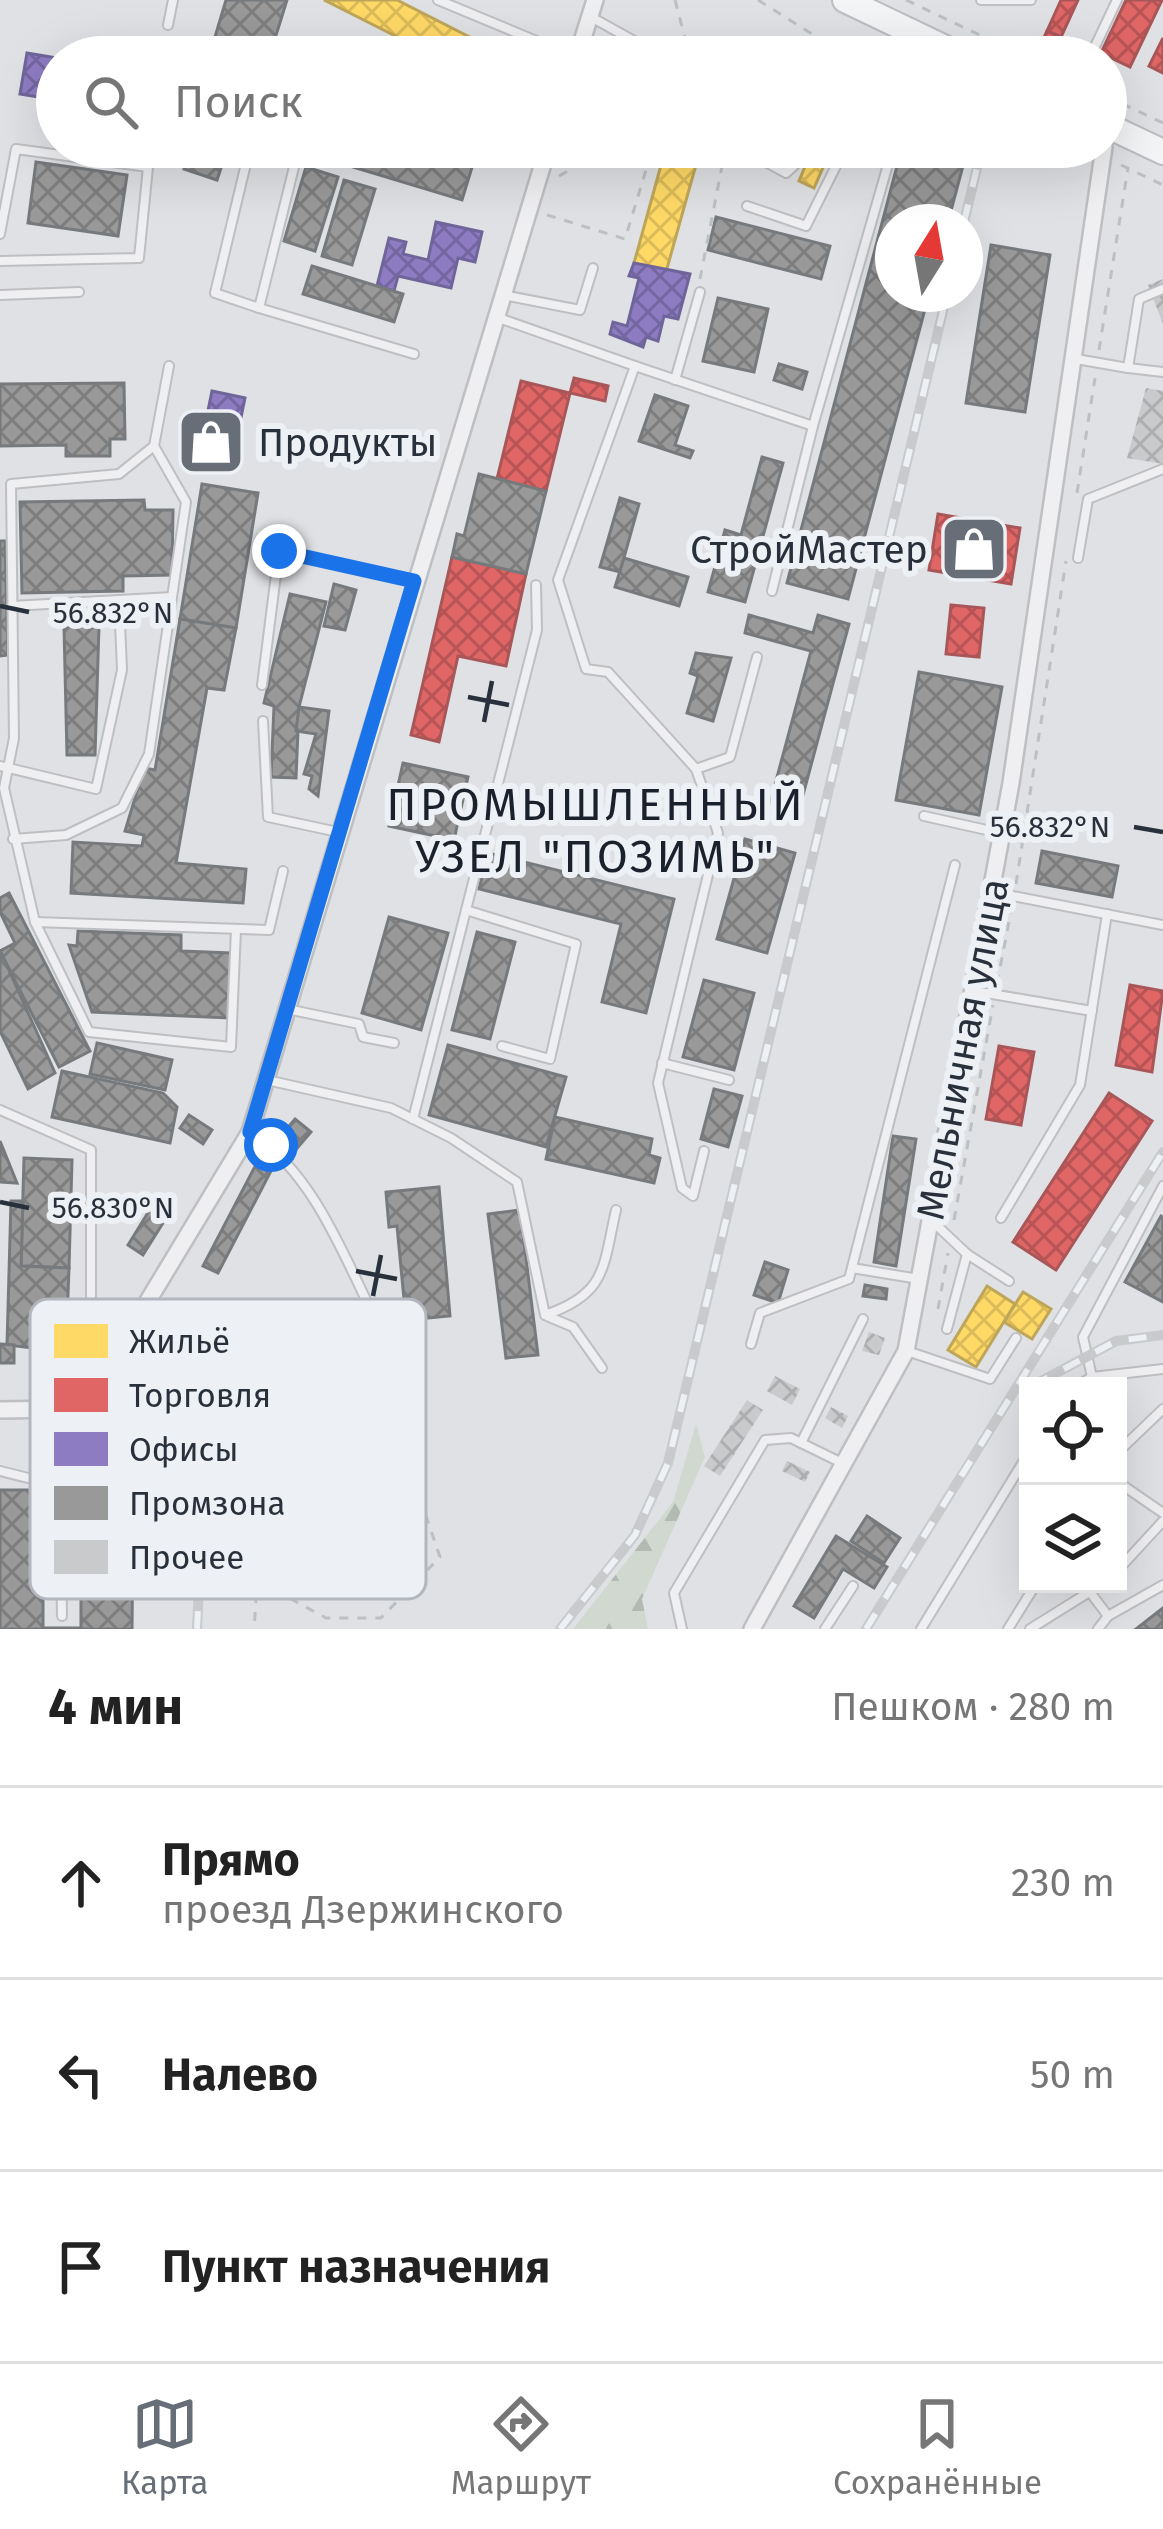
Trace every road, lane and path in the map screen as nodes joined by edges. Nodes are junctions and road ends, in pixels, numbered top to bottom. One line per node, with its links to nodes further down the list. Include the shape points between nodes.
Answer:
1 (172, 0): 11 (lane)
2 (438, 0): 12 (lane)
3 (675, 0): 14 (path)
4 (758, 0): 15 (path)
5 (845, 0): 16 (main road)
6 (906, 0): 17 (path)
7 (981, 0): 8 (lane)
8 (1031, 0)
9 (1117, 0): 18 (lane)
10 (592, 8): 13 (lane)
11 (168, 25)
12 (525, 36)
13 (633, 36)
14 (684, 36)
15 (811, 36)
16 (920, 36)
17 (982, 36)
18 (1100, 36)
19 (1127, 106): 20 (path)
20 (1163, 123)
21 (1127, 143): 23 (main road)
22 (36, 152): 39 (lane, via 16,149)
23 (1163, 152)
24 (1127, 155): 36 (path)
25 (148, 168): 40 (lane, via 139,258)
26 (245, 168): 47 (lane, via 215,292)
27 (294, 168): 47 (lane)
28 (542, 168): 38 (street)
29 (573, 168): 35 (path)
30 (647, 168): 38 (path, via 625,239)
31 (721, 168): 44 (path)
32 (835, 168): 37 (lane, via 806,226)
33 (887, 168): 56 (lane)
34 (1101, 168): 50 (street, Мельничная улица)
35 (559, 176)
36 (1163, 184)
37 (747, 206)
38 (528, 210): 46 (street)
39 (0, 234)
40 (0, 261)
41 (593, 268): 46 (lane, via 580,310)
42 (1163, 289): 53 (lane, via 1139,299)
43 (79, 292): 45 (lane)
44 (700, 292): 55 (lane)
45 (0, 295)
46 (502, 295): 48 (street)
47 (259, 308): 49 (lane)
48 (495, 316): 52 (lane); 62 (street)
49 (414, 354)
50 (1074, 359): 53 (lane); 75 (street, Мельничная улица)
51 (169, 366): 57 (lane)
52 (635, 366): 55 (lane); 72 (lane, via 559,580 586,669 608,672)
53 (1128, 368): 54 (lane)
54 (1163, 372)
55 (675, 380): 56 (lane)
56 (813, 426): 64 (lane)
57 (154, 446): 59 (lane, via 119,474 11,484); 65 (lane, via 186,502)
58 (1163, 469): 61 (lane, via 1088,499)
59 (11, 519): 60 (lane); 67 (lane)
60 (0, 520)
61 (1078, 559)
62 (414, 581): 69 (lane, via 279,551); 74 (street)
63 (536, 585): 80 (lane, via 537,630)
64 (772, 591)
65 (172, 597): 66 (lane); 76 (lane, via 148,754 122,808 65,836)
66 (118, 600): 67 (lane); 71 (lane, via 122,670 96,789)
67 (12, 606): 71 (lane, via 14,738)
68 (758, 656): 72 (lane, via 730,757)
69 (262, 686)
70 (263, 721): 74 (lane, via 268,817)
71 (4, 766): 76 (lane)
72 (696, 769): 90 (lane, via 718,833)
73 (925, 817): 75 (lane)
74 (339, 832): 86 (street)
75 (1002, 834): 79 (street, Мельничная улица)
76 (13, 839): 82 (lane)
77 (955, 866): 102 (lane)
78 (283, 871): 84 (lane, via 269,930)
79 (991, 892): 81 (lane); 85 (street, Мельничная улица)
80 (466, 910): 89 (lane, via 576,944 550,1059); 94 (lane)
81 (1107, 914): 83 (lane); 87 (lane)
82 (35, 922): 84 (lane); 84 (lane, via 89,1032 231,1047)
83 (1163, 925)
84 (236, 929)
85 (972, 991): 87 (lane); 100 (street, Мельничная улица)
86 (286, 1009): 88 (lane, via 359,1024 364,1036); 91 (street)
87 (1092, 1011): 99 (lane, via 1080,1085)
88 (394, 1042)
89 (502, 1046)
90 (662, 1064): 92 (lane); 96 (lane, via 658,1083 682,1188 693,1196)
91 (266, 1080): 94 (lane); 95 (street)
92 (729, 1080)
93 (0, 1110): 105 (lane, via 91,1150)
94 (413, 1119): 108 (lane, via 517,1182)
95 (250, 1132): 106 (street); 107 (lane, via 301,1180)
96 (704, 1151)
97 (1163, 1186): 116 (lane, via 1083,1337)
98 (616, 1210): 108 (lane, via 598,1286)
99 (1001, 1218)
100 (930, 1219): 101 (lane); 103 (street, Мельничная улица)
101 (968, 1254): 104 (lane); 110 (lane)
102 (852, 1268): 103 (lane); 112 (lane, via 849,1280 760,1313)
103 (919, 1279): 113 (street, Мельничная улица)
104 (1009, 1282)
105 (92, 1296)
106 (149, 1299)
107 (364, 1299)
108 (545, 1316): 114 (lane, via 573,1327)
109 (863, 1319): 121 (lane)
110 (947, 1329)
111 (1016, 1338): 113 (lane, via 990,1379)
112 (751, 1344)
113 (905, 1351): 123 (street, Мельничная улица)
114 (602, 1369)
115 (1163, 1369): 117 (lane)
116 (1092, 1377)
117 (1116, 1377)
118 (1163, 1409): 122 (lane)
119 (0, 1410): 120 (street)
120 (30, 1410)
121 (801, 1443): 123 (lane); 144 (lane, via 765,1440 674,1593)
122 (1127, 1443)
123 (843, 1463): 145 (street, Мельничная улица)
124 (1019, 1469): 147 (lane)
125 (0, 1471): 126 (lane)
126 (30, 1478)
127 (1122, 1485): 129 (lane)
128 (426, 1516): 131 (path, via 440,1557)
129 (1163, 1517): 130 (lane)
130 (1127, 1559)
131 (426, 1571)
132 (1163, 1585): 142 (lane)
133 (853, 1586): 146 (lane)
134 (1030, 1593): 148 (lane)
135 (1081, 1593): 149 (lane)
136 (1092, 1593): 142 (lane)
137 (62, 1599): 141 (lane)
138 (256, 1599): 143 (path)
139 (291, 1599): 140 (path, via 326,1618 381,1618)
140 (399, 1599)
141 (62, 1616)
142 (1108, 1616): 150 (lane)
143 (254, 1629)
144 (682, 1629)
145 (752, 1629)
146 (826, 1629)
147 (921, 1629)
148 (1007, 1629)
149 (1030, 1629)
150 (1098, 1629)

